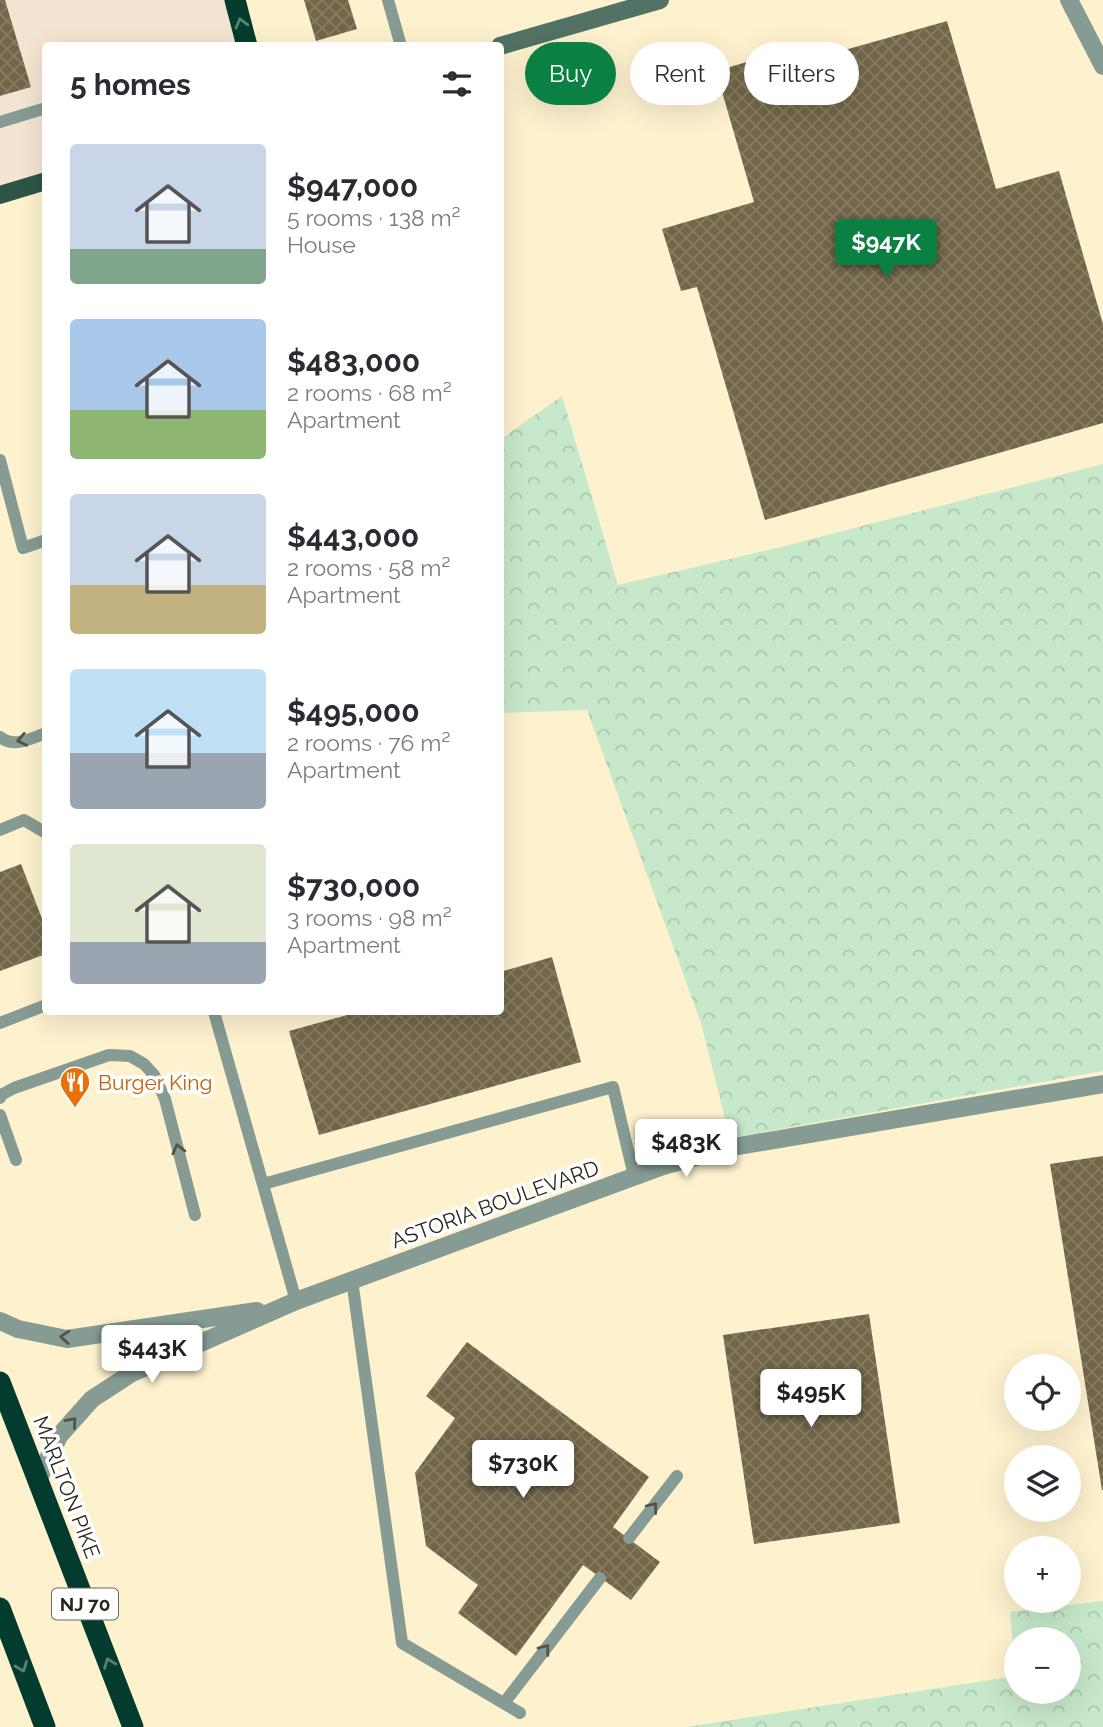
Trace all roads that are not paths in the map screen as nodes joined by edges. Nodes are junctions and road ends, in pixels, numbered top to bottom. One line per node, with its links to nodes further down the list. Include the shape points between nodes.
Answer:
1 (235, 0): 5 (highway, one-way to 1)
2 (388, 0): 6 (lane)
3 (660, 0): 7 (street)
4 (1069, 0): 8 (street)
5 (246, 42)
6 (400, 42)
7 (504, 45)
8 (1103, 66)
9 (42, 109): 10 (lane)
10 (0, 122)
11 (42, 182): 12 (main road)
12 (0, 195)
13 (0, 460): 14 (lane, via 23,548)
14 (42, 541)
15 (42, 735): 16 (lane, one-way to 16, via 12,743)
16 (0, 737)
17 (0, 830): 18 (lane, via 24,820)
18 (42, 831)
19 (42, 1007): 21 (lane)
20 (215, 1015): 27 (lane)
21 (0, 1023)
22 (1103, 1084): 26 (street, ASTORIA BOULEVARD, via 727,1148)
23 (0, 1098): 28 (lane, one-way to 23, via 165,1099 144,1064 130,1056 109,1055 14,1088)
24 (0, 1115): 25 (lane)
25 (16, 1160)
26 (634, 1176): 27 (lane, via 613,1087); 29 (street, ASTORIA BOULEVARD)
27 (263, 1184): 30 (lane)
28 (195, 1216)
29 (352, 1280): 30 (street, ASTORIA BOULEVARD); 39 (lane, via 402,1643)
30 (296, 1301): 31 (street, ASTORIA BOULEVARD)
31 (277, 1308): 32 (street, ASTORIA BOULEVARD, one-way to 32, via 67,1339); 35 (street, ASTORIA BOULEVARD, one-way to 31, via 59,1436 92,1399 132,1373)
32 (0, 1321)
33 (0, 1382): 35 (highway, MARLTON PIKE / NJ 70)
34 (677, 1476): 36 (lane, one-way to 34)
35 (38, 1480): 42 (highway, MARLTON PIKE / NJ 70, one-way to 35)
36 (629, 1538)
37 (600, 1578): 39 (lane, one-way to 37)
38 (0, 1608): 41 (highway, one-way to 41)
39 (504, 1703): 40 (lane)
40 (520, 1713)
41 (45, 1727)
42 (133, 1727)

